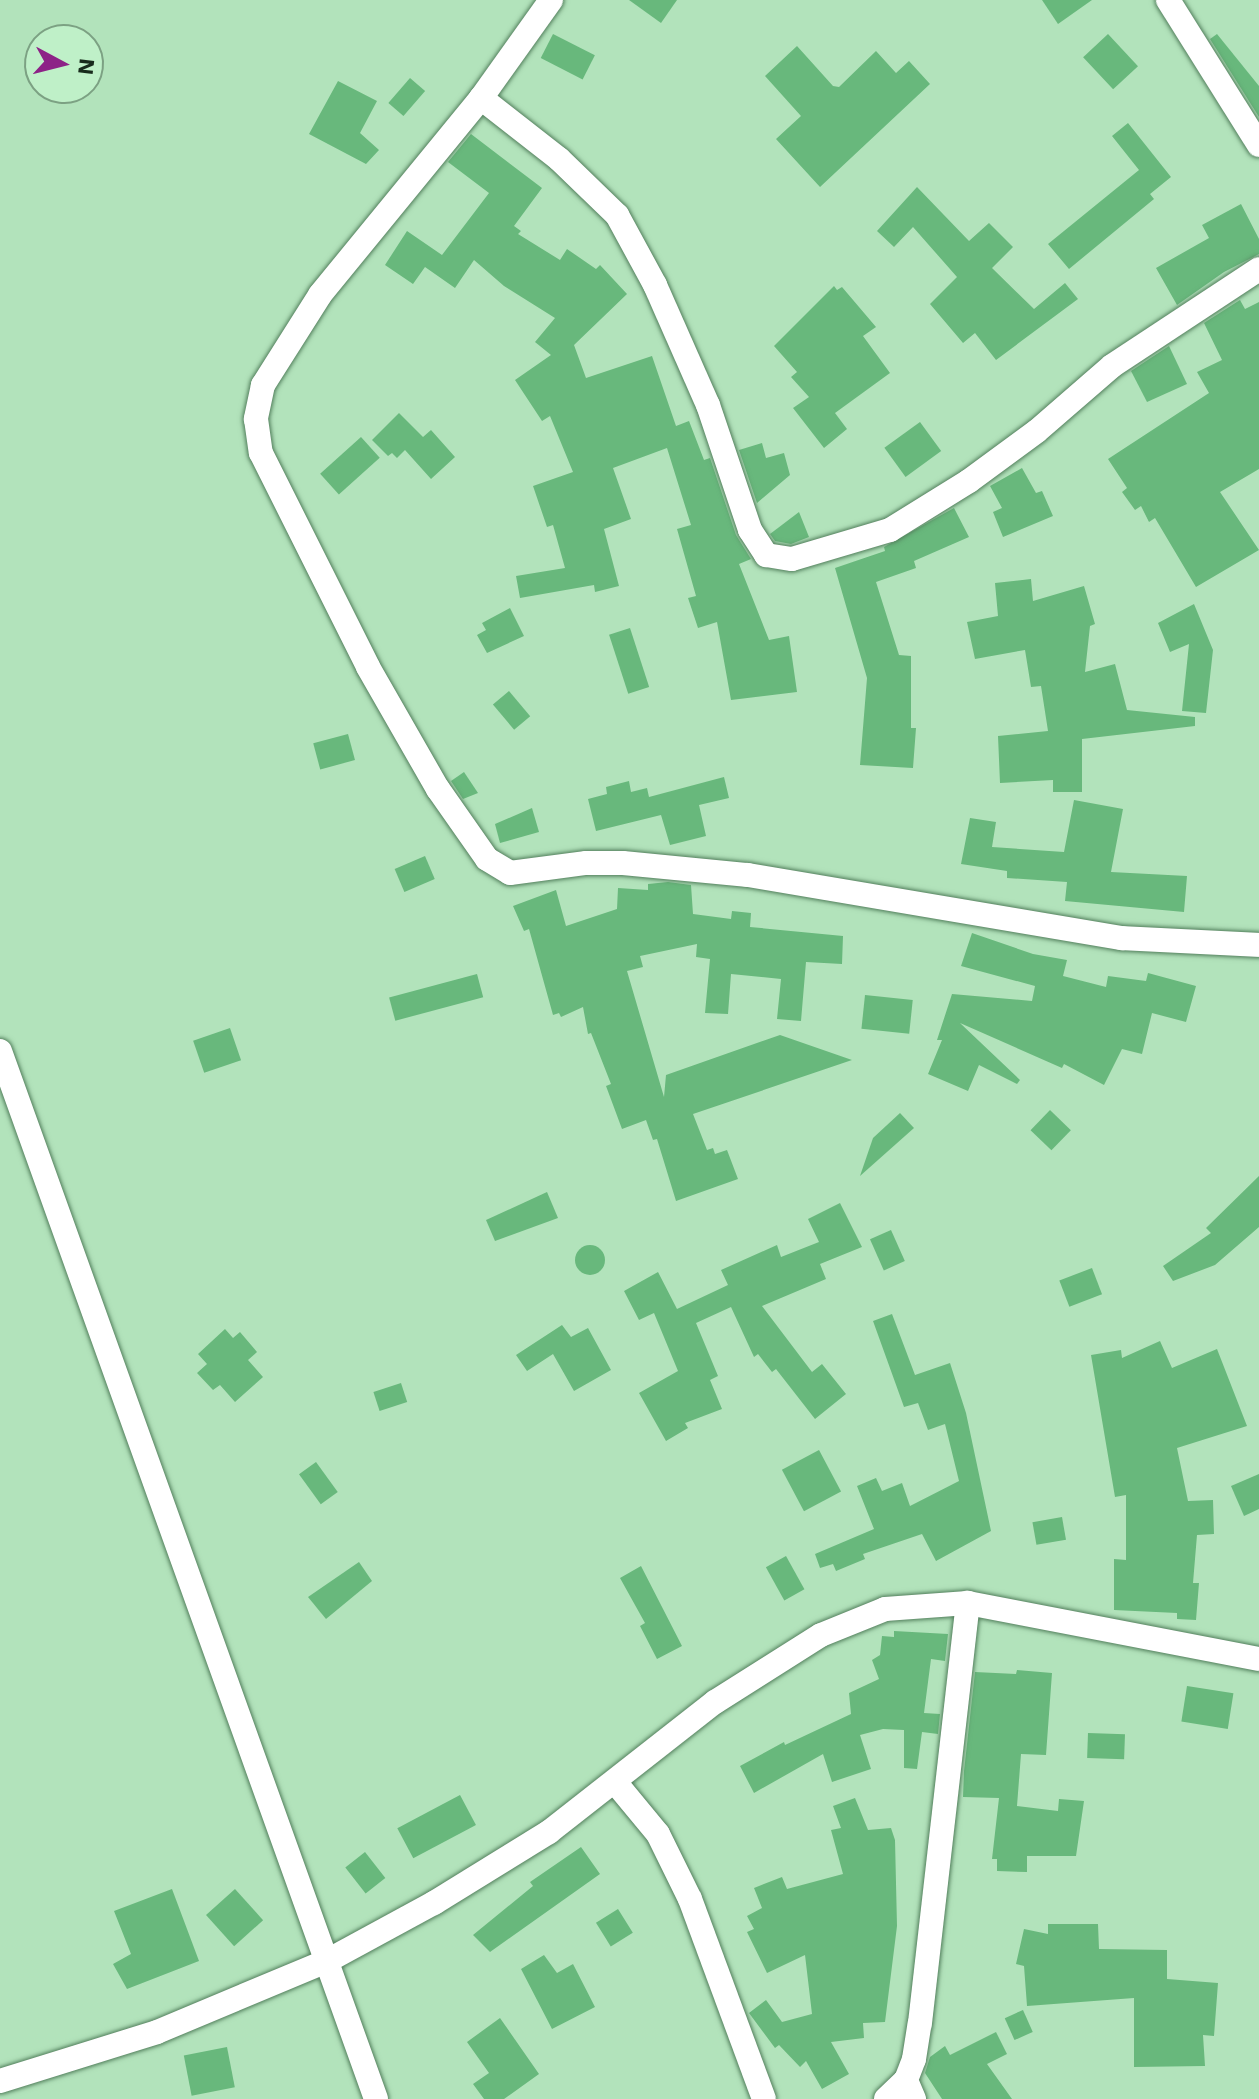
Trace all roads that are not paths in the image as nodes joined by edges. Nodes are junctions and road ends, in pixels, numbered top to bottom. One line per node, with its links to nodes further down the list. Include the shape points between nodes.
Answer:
1 (551, 0): 3 (street)
2 (1168, 0): 4 (street)
3 (481, 98): 5 (street, via 559,159 617,215 655,285 708,405 750,530 766,555 792,559 890,530 1037,431 1112,366); 6 (street, via 320,295 263,385 256,419 261,453 368,667 438,789 487,859 510,873 623,863 748,875 1122,938)
4 (1259, 145)
5 (1259, 269)
6 (1259, 945)
7 (0, 1051): 11 (street)
8 (968, 1603): 9 (street); 10 (street, via 885,1609 821,1635 715,1702); 13 (street)
9 (1259, 1659)
10 (615, 1782): 11 (street, via 549,1832); 15 (street, via 658,1834 690,1899)
11 (327, 1961): 12 (street, via 157,2032); 14 (street)
12 (0, 2081)
13 (910, 2089): 16 (street)
14 (376, 2099)
15 (764, 2099)
16 (886, 2099)

